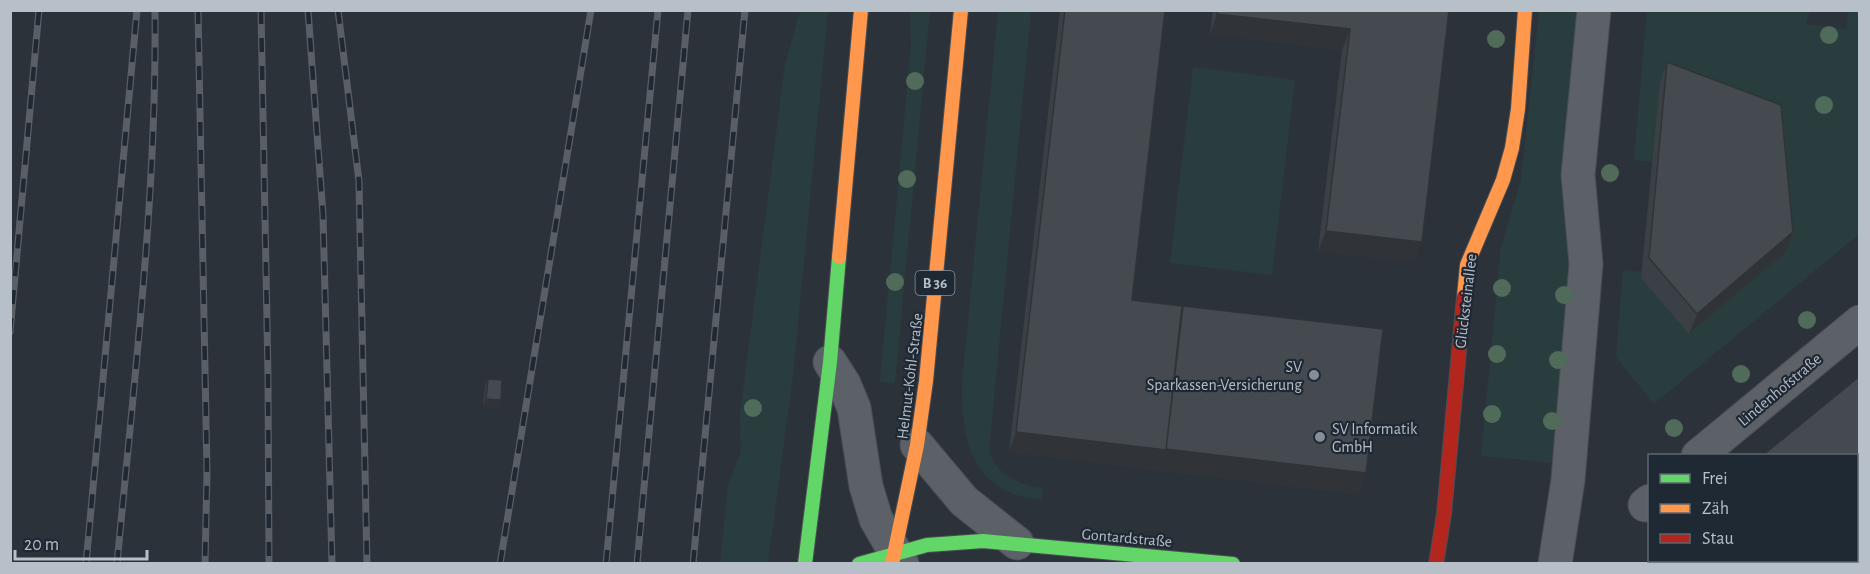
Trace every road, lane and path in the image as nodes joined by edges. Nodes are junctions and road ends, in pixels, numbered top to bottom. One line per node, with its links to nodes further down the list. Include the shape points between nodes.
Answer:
1 (861, 10): 6 (main road)
2 (961, 10): 7 (main road, Helmut-Kohl-Straße / B 36)
3 (1525, 10): 14 (main road, Glücksteinallee, via 1508,165 1467,265)
4 (1594, 10): 15 (street, via 1578,175 1586,264 1568,480)
5 (1860, 322): 8 (street, Lindenhofstraße)
6 (830, 362): 10 (street, via 854,408 866,486 876,519); 11 (main road)
7 (918, 445): 9 (street, via 964,501); 10 (main road, Helmut-Kohl-Straße / B 36)
8 (1700, 454)
9 (1017, 543): 10 (main road, Gontardstraße, via 963,541); 13 (main road, Gontardstraße)
10 (896, 560): 12 (main road, Gontardstraße)
11 (805, 564)
12 (859, 564)
13 (1233, 564)
14 (1436, 564)
15 (1555, 564)

